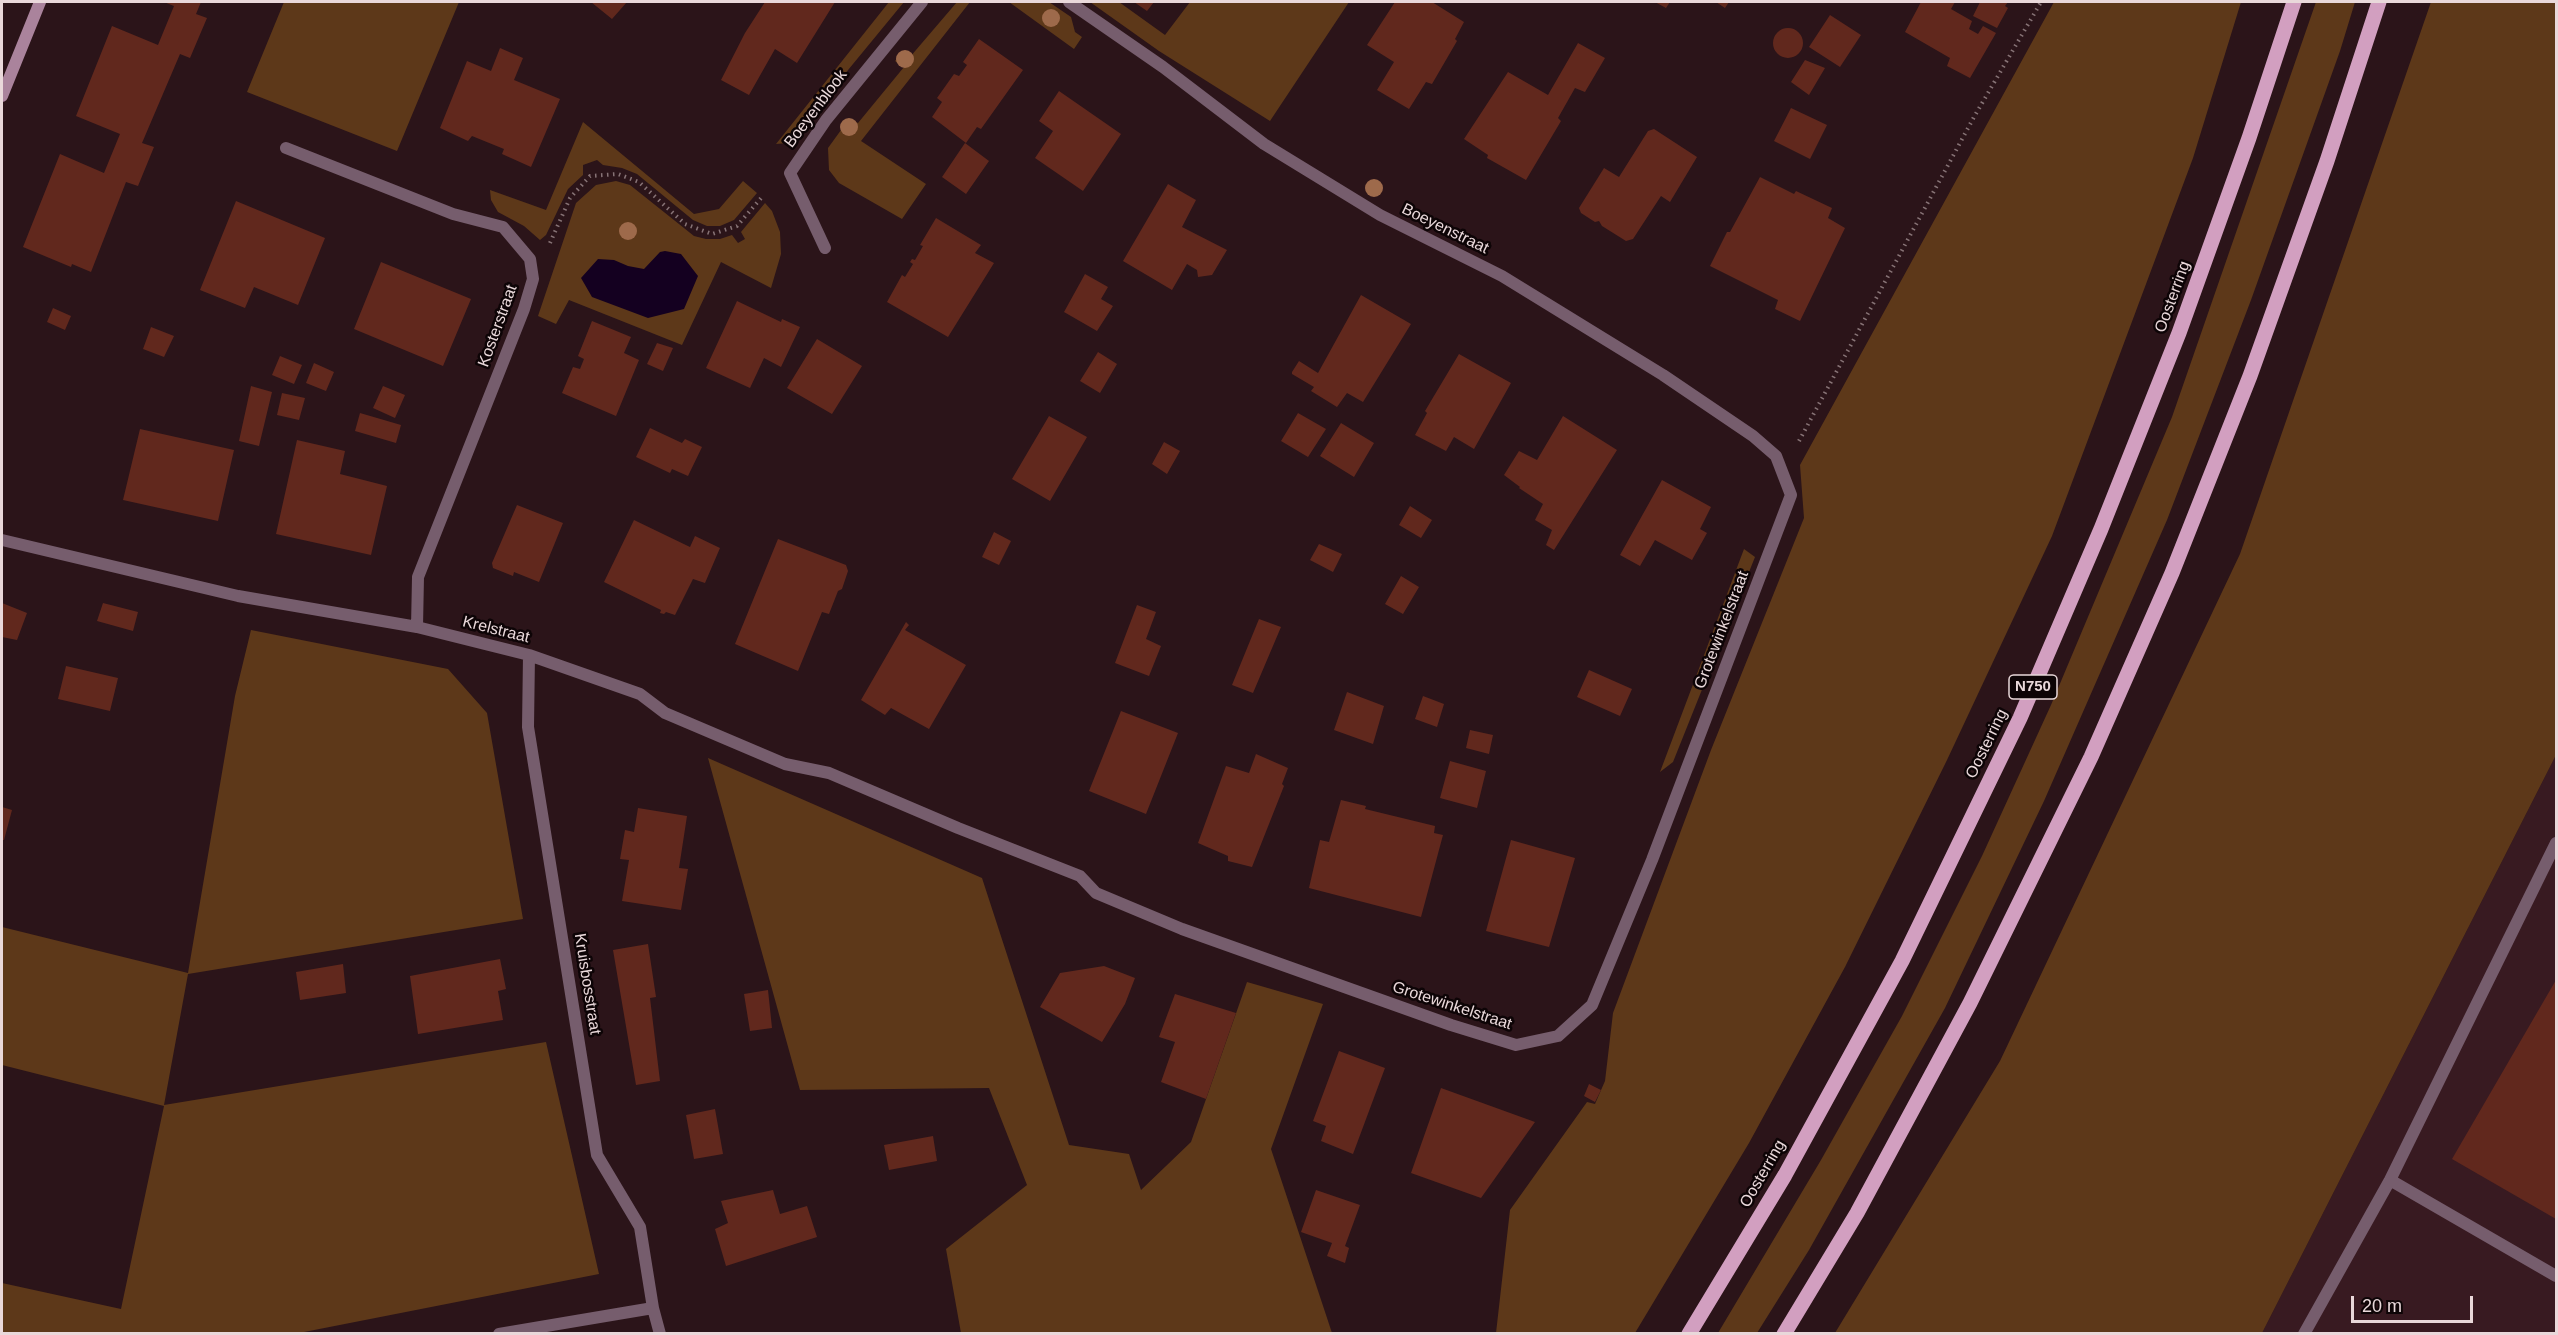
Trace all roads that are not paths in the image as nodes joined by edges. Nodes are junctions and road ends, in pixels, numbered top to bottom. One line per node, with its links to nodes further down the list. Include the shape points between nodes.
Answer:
1 (40, 2): 6 (street)
2 (922, 2): 8 (street, Boeyenblook, via 826,120 790,173)
3 (1069, 2): 9 (street, Boeyenstraat, via 1264,144 1380,215 1502,276 1663,375 1753,436 1776,456)
4 (2294, 2): 20 (main road, Oosterring / N750, via 2180,333 2020,718 1902,961 1785,1175)
5 (2379, 2): 21 (main road, via 2250,376 2172,573 2091,757 1970,1003 1857,1213)
6 (2, 96)
7 (286, 148): 11 (street, Kosterstraat, via 453,214 503,227 530,259 533,279 524,309 418,577)
8 (825, 248)
9 (1791, 495): 13 (street, Grotewinkelstraat, via 1652,860 1592,1005 1558,1036 1516,1045 1450,1025 1182,929 1096,893 1080,876)
10 (2, 540): 11 (street, Krelstraat, via 238,596)
11 (417, 627): 12 (street, Krelstraat)
12 (529, 655): 13 (street, Krelstraat, via 640,694 665,713 784,764 829,773); 17 (street, Kruisbosstraat, via 528,727 597,1155 640,1227)
13 (958, 828)
14 (2556, 843): 15 (street)
15 (2390, 1180): 16 (street); 22 (street)
16 (2556, 1276)
17 (653, 1308): 18 (street); 19 (street, Kruisbosstraat)
18 (499, 1334)
19 (660, 1334)
20 (1689, 1334)
21 (1784, 1334)
22 (2304, 1334)

